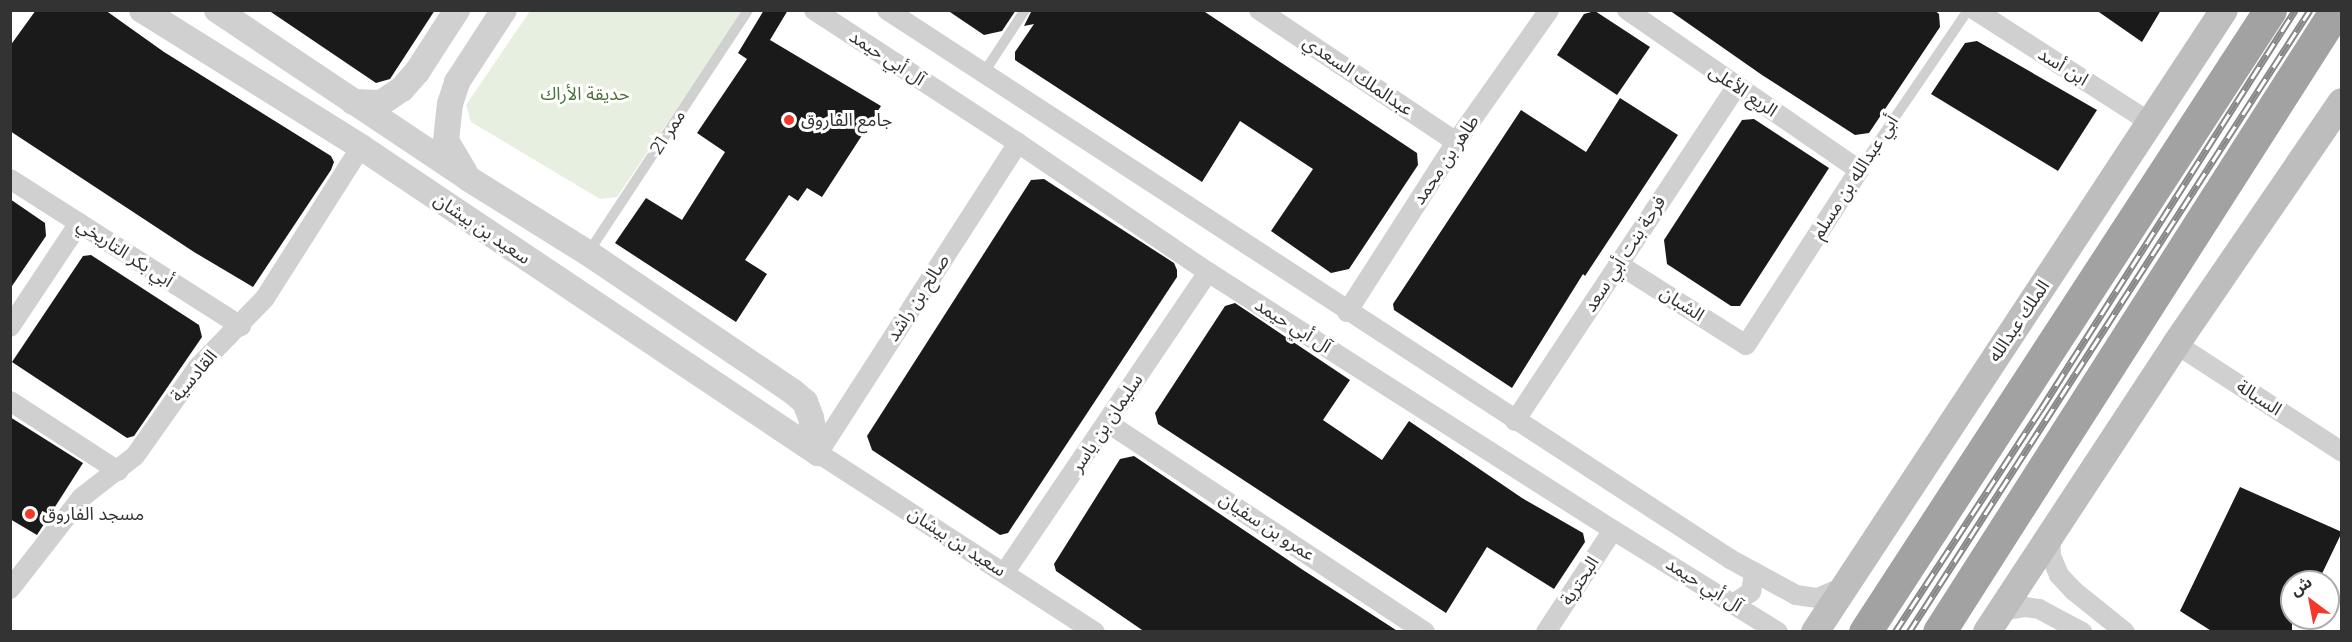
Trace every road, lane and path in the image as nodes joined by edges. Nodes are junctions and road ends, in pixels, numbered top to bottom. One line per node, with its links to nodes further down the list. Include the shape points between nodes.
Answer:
1 (142, 10): 25 (street, سعيد بن بيشان)
2 (217, 10): 20 (street, سعيد بن بيشان)
3 (457, 10): 20 (street, via 402,89 381,103)
4 (504, 10): 28 (street, via 457,82 450,104 446,141)
5 (748, 10): 30 (lane, ممر 21)
6 (814, 10): 24 (street, آل أبي حيمد)
7 (887, 10): 18 (street, آل أبي حيمد)
8 (1025, 10): 18 (lane)
9 (1259, 10): 23 (street, عبدالملك السعدي)
10 (1549, 10): 23 (street, طاهر بن محمد)
11 (1627, 10): 19 (street, الريع الأعلى)
12 (1968, 10): 26 (lane, أبي عبدالله بن مسلم)
13 (1975, 10): 22 (street, ابن أسد)
14 (2222, 10): 22 (main road, الملك عبدالله)
15 (2241, 10): 22 (main road, via 2200,72)
16 (2270, 10): 57 (highway)
17 (2336, 10): 58 (highway)
18 (983, 74): 33 (street, آل أبي حيمد)
19 (1736, 87): 26 (street, الريع الأعلى); 31 (street, فرحة بنت أبي سعد)
20 (353, 102): 28 (street, سعيد بن بيشان)
21 (2342, 102): 36 (main road)
22 (2153, 119): 48 (main road, الملك عبدالله)
23 (1456, 142): 33 (street, طاهر بن محمد)
24 (1018, 143): 32 (street, آل أبي حيمد); 42 (street, صالح بن راشد)
25 (361, 147): 34 (street, القادسية, via 266,298); 42 (street, سعيد بن بيشان)
26 (1860, 170): 37 (street, أبي عبدالله بن مسلم)
27 (10, 178): 29 (street, أبي بكر التاريخي)
28 (469, 179): 30 (street, سعيد بن بيشان)
29 (79, 223): 34 (street, أبي بكر التاريخي); 35 (street)
30 (588, 253): 42 (street, سعيد بن بيشان, via 805,402)
31 (1618, 264): 37 (street, الشبان); 39 (street, فرحة بنت أبي سعد)
32 (1208, 272): 40 (street, سليمان بن ياسر); 44 (street, آل أبي حيمد)
33 (1347, 312): 39 (street, آل أبي حيمد)
34 (240, 326): 43 (street, القادسية, via 198,367 135,456)
35 (10, 327)
36 (2176, 344): 41 (street, السبالة); 45 (main road)
37 (1746, 345)
38 (10, 401): 43 (street)
39 (1515, 421): 47 (street, آل أبي حيمد)
40 (1108, 423): 46 (street, سليمان بن ياسر); 53 (street, عمرو بن سفيان)
41 (2342, 452)
42 (818, 453): 46 (street, سعيد بن بيشان)
43 (118, 471): 49 (street, القادسية, via 81,498)
44 (1613, 530): 50 (street, آل أبي حيمد); 54 (street, البحترية)
45 (2050, 535): 51 (main road); 60 (street, via 2051,556 2059,575)
46 (1005, 572): 52 (street, سعيد بن بيشان)
47 (1754, 572): 48 (street, آل أبي حيمد, via 1796,595 1818,598); 50 (street, via 1751,592)
48 (1844, 587): 56 (main road, الملك عبدالله)
49 (10, 590)
50 (1733, 604): 55 (street, آل أبي حيمد)
51 (1993, 621): 59 (street, via 2019,608 2038,609)
52 (1095, 632)
53 (1425, 632)
54 (1546, 632)
55 (1778, 632)
56 (1815, 632)
57 (1864, 632)
58 (1939, 632)
59 (2082, 632)
60 (2125, 632)

